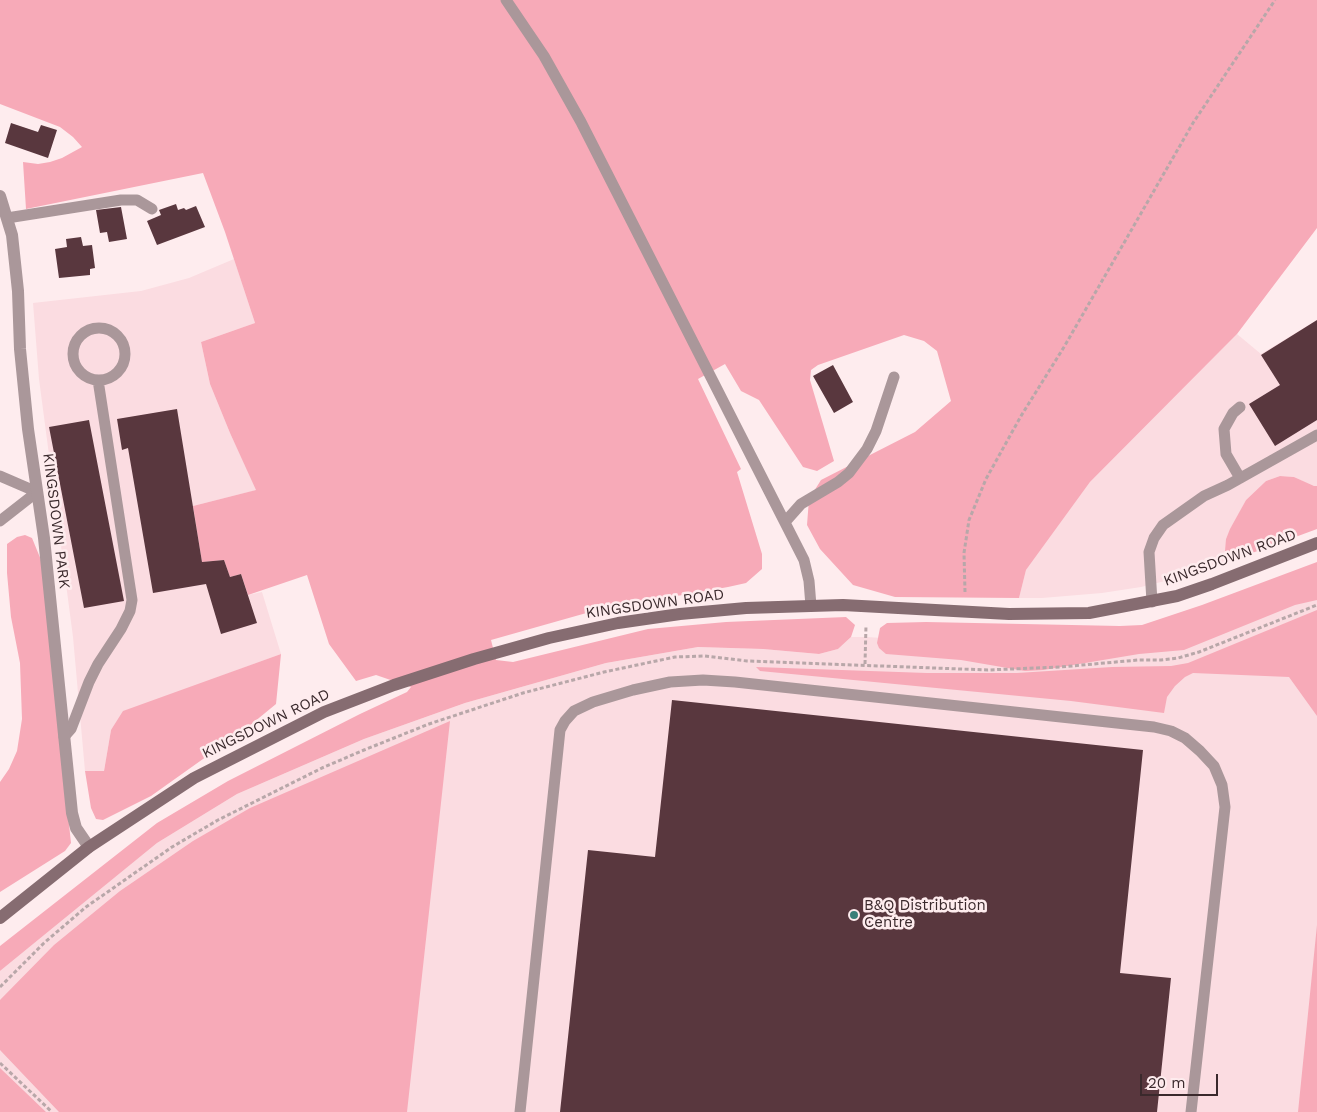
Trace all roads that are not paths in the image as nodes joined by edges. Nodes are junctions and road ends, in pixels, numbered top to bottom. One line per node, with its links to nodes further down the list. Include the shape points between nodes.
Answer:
1 (506, 0): 13 (lane, via 544,56 581,122)
2 (0, 196): 4 (street, KINGSDOWN PARK)
3 (152, 209): 4 (lane, via 137,200 121,200)
4 (7, 218): 11 (street, KINGSDOWN PARK, via 12,235 20,349)
5 (894, 378): 13 (lane, via 876,431 849,473 802,504)
6 (98, 380): 6 (lane, via 90,379 78,369 73,354 78,338 101,329 117,336 125,352 121,368 115,375); 17 (lane, via 132,600 130,611 89,682 71,729)
7 (1240, 407): 10 (lane, via 1224,429 1226,454)
8 (1317, 435): 10 (lane)
9 (0, 476): 11 (lane)
10 (1240, 478): 15 (lane, via 1204,496 1162,526 1149,552)
11 (37, 492): 12 (lane); 17 (street, KINGSDOWN PARK)
12 (0, 521)
13 (785, 522): 16 (lane, via 804,560)
14 (1317, 543): 15 (main road, KINGSDOWN ROAD, via 1212,584)
15 (1152, 602): 16 (main road, KINGSDOWN ROAD, via 1090,613 1017,614)
16 (811, 606): 18 (main road, KINGSDOWN ROAD, via 746,608 618,623 549,638 394,685 324,712 194,778)
17 (64, 737): 18 (street, KINGSDOWN PARK, via 72,813 76,828)
18 (89, 847): 19 (main road, KINGSDOWN ROAD)
19 (0, 918)
20 (520, 1112): 21 (lane, via 560,730 574,711 593,702 670,682 703,680 1154,727 1185,738 1200,751 1214,766 1222,786 1225,807)
21 (1191, 1112)

